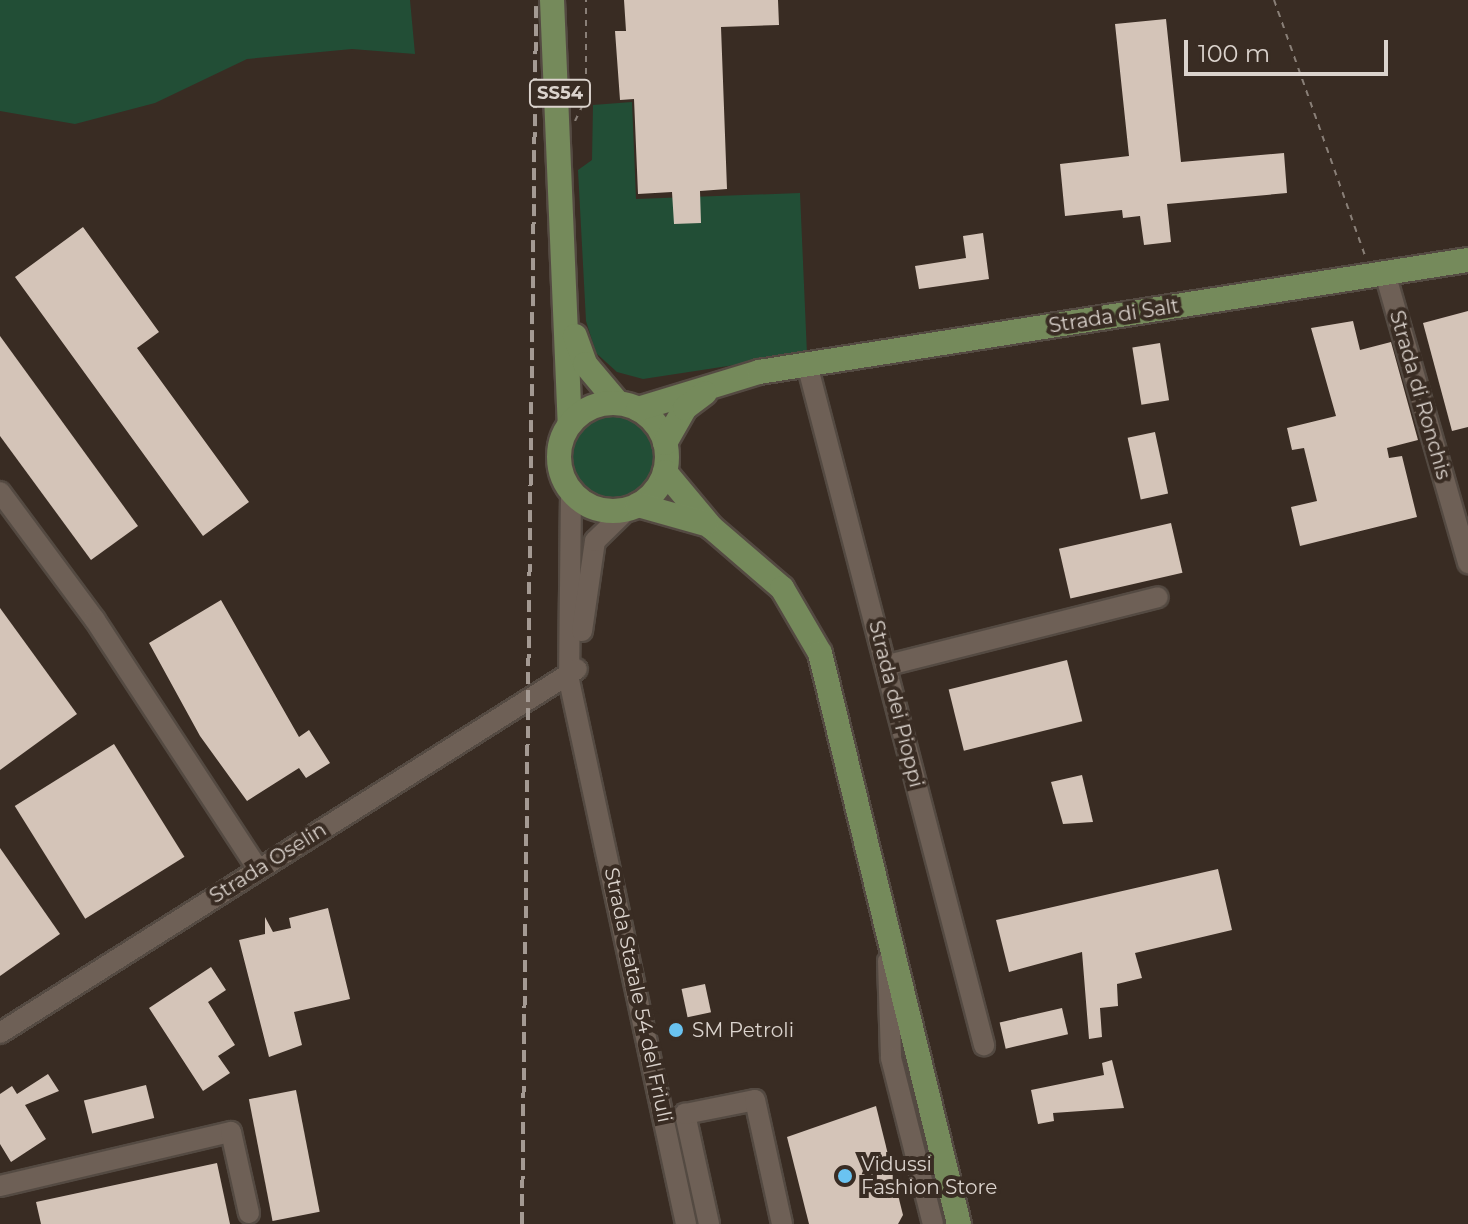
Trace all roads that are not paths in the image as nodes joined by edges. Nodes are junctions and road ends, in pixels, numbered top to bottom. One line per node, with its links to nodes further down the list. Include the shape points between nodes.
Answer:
1 (552, 0): 4 (main road, Strada Statale 54 del Friuli / SS54, via 562,123)
2 (1468, 260): 3 (main road, Strada di Salt)
3 (1378, 274): 5 (main road, Strada di Salt); 16 (street, Strada di Ronchis)
4 (564, 295): 7 (main road, Strada Statale 54 del Friuli / SS54, via 585,364); 8 (main road, Strada Statale 54 del Friuli / SS54)
5 (807, 364): 6 (main road, Strada di Salt); 19 (street, Strada dei Pioppi)
6 (759, 372): 7 (main road); 9 (main road, via 694,400)
7 (628, 406): 8 (main road, via 594,406); 9 (main road, Strada Statale 54 del Friuli / SS54)
8 (570, 423): 12 (main road, Strada Statale 54 del Friuli / SS54, via 558,460)
9 (665, 443): 10 (main road)
10 (665, 472): 13 (main road, Strada Statale 54 del Friuli / SS54); 15 (main road)
11 (0, 492): 23 (street, via 95,620)
12 (571, 492): 13 (main road, via 594,508); 14 (street, Strada Statale 54 del Friuli / SS54)
13 (632, 508): 15 (main road); 18 (street, Strada Statale 54 del Friuli / SS54, via 595,541)
14 (570, 527): 20 (street, Strada Statale 54 del Friuli / SS54); 21 (street, Strada Statale 54 del Friuli / SS54, via 559,562 559,658)
15 (711, 527): 24 (main road, via 782,588 820,653)
16 (1468, 563)
17 (1158, 597): 19 (street)
18 (582, 645): 20 (street); 22 (street, Strada Statale 54 del Friuli / SS54)
19 (888, 665): 26 (street, Strada dei Pioppi)
20 (569, 680): 21 (street); 22 (street, Strada Statale 54 del Friuli / SS54)
21 (536, 693): 22 (street, Strada Statale 54 del Friuli, via 571,708); 23 (street, Strada Oselin)
22 (590, 765): 29 (street, Strada Statale 54 del Friuli / SS54)
23 (258, 869): 25 (street, Strada Oselin)
24 (887, 929): 32 (street, via 891,1058); 33 (main road)
25 (0, 1033)
26 (984, 1045)
27 (0, 1186): 28 (street, via 231,1132)
28 (249, 1213)
29 (686, 1224)
30 (709, 1224): 31 (street, via 685,1114 755,1100)
31 (782, 1224)
32 (933, 1224)
33 (959, 1224)

